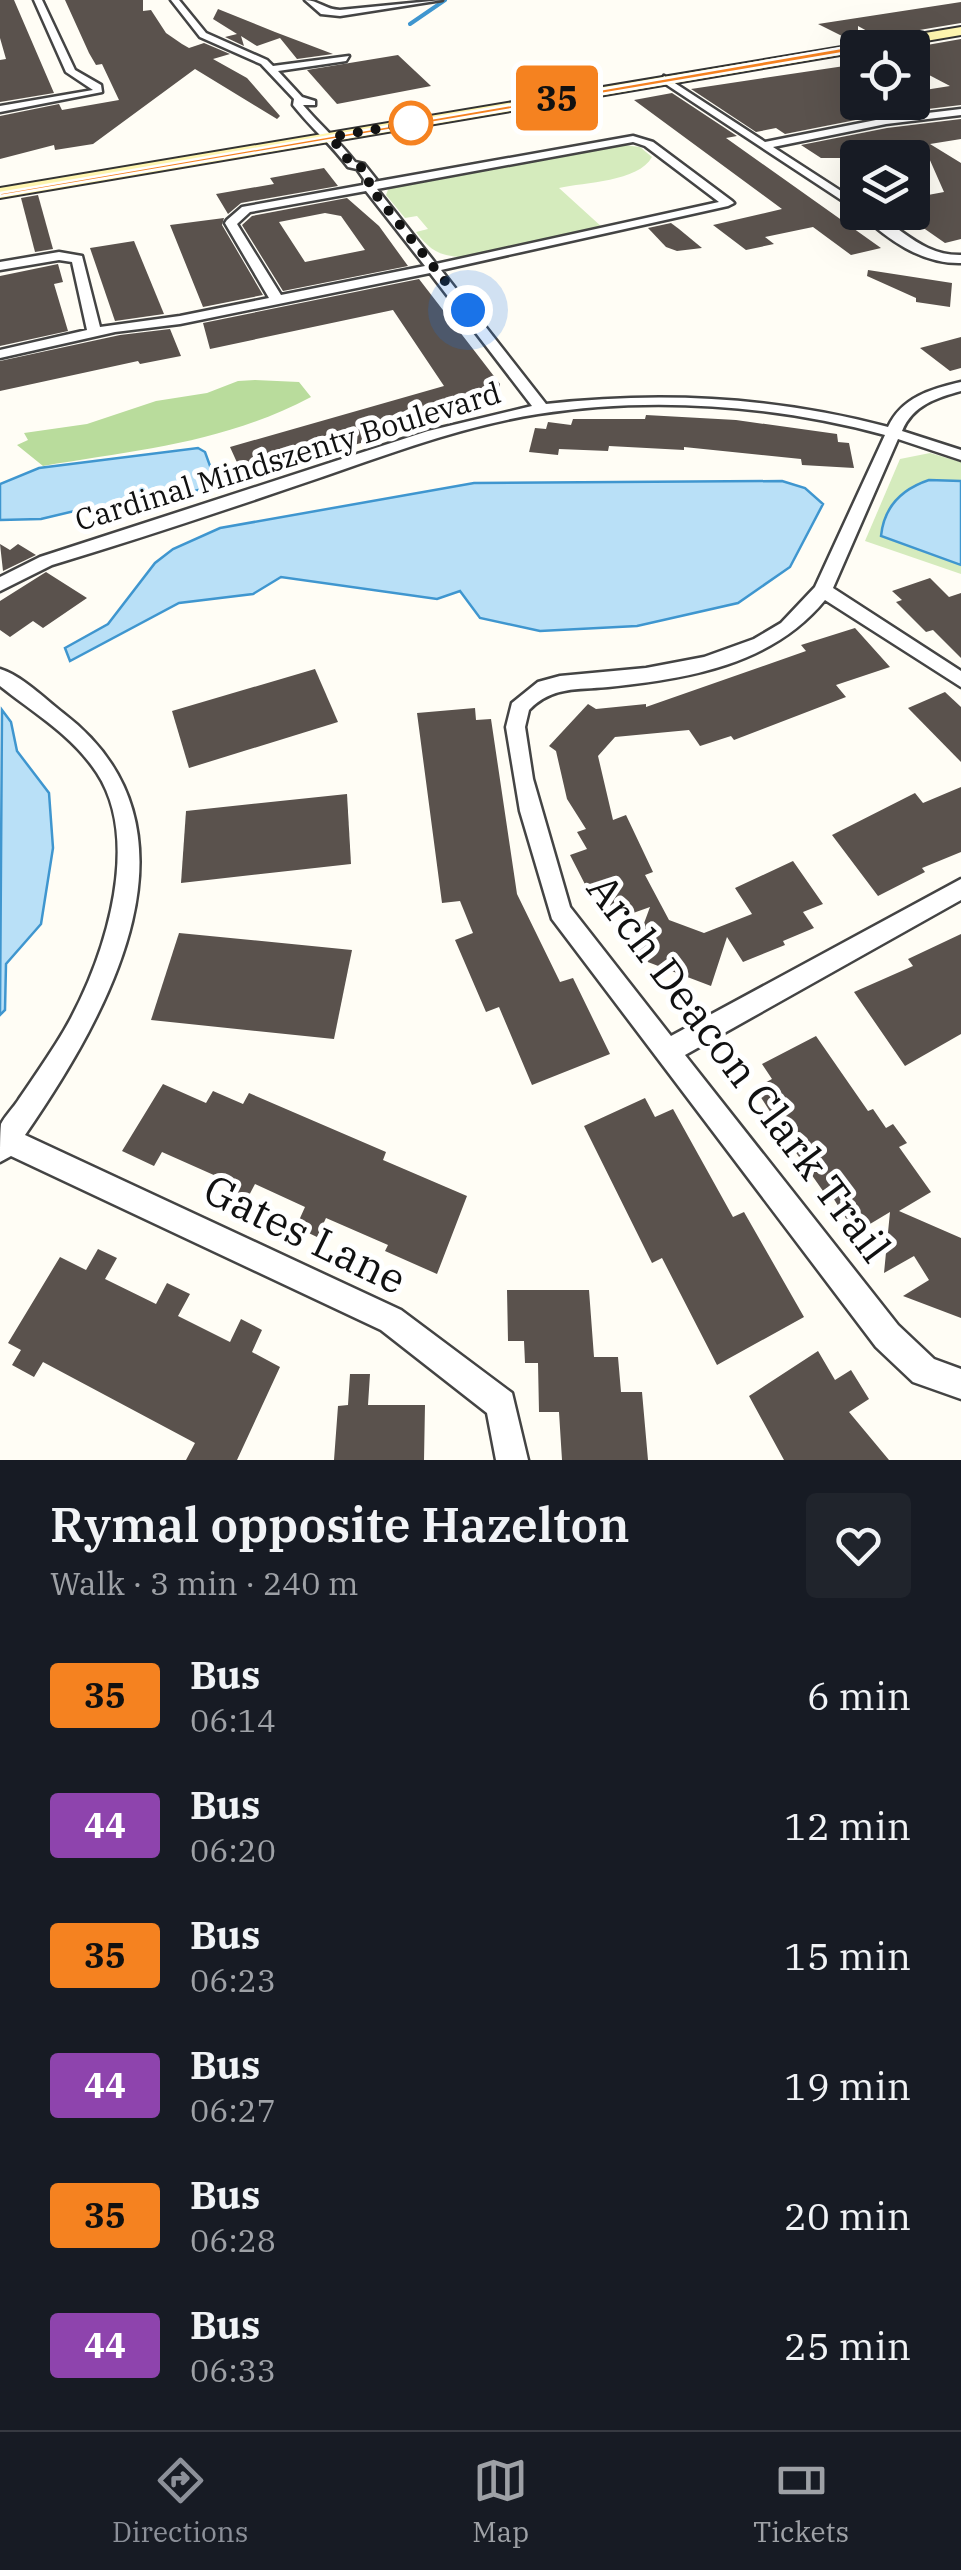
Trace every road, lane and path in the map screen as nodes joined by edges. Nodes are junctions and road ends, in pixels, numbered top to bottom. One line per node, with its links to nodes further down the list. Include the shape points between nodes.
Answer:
1 (38, 0): 11 (street, via 71,72 97,92)
2 (175, 0): 9 (street, via 203,34)
3 (309, 0): 4 (street, via 324,12 340,13)
4 (437, 0)
5 (961, 31): 6 (main road)
6 (930, 36)
7 (840, 51): 10 (main road)
8 (346, 58): 9 (street)
9 (273, 69): 13 (street)
10 (664, 79): 13 (main road); 14 (street)
11 (0, 110)
12 (961, 112): 14 (street)
13 (331, 137): 15 (street, via 357,181); 16 (main road)
14 (765, 144): 17 (street)
15 (368, 185): 21 (street); 21 (street, via 634,139 728,203); 22 (street, via 235,216 235,231)
16 (0, 192)
17 (840, 196)
18 (890, 230): 19 (street, via 936,259)
19 (961, 259)
20 (0, 266): 23 (street, via 58,256 78,260)
21 (434, 268): 22 (street); 26 (street)
22 (277, 300): 23 (street)
23 (94, 332): 24 (street)
24 (0, 354)
25 (961, 386): 27 (street, via 916,402)
26 (542, 409): 27 (street, Cardinal Mindszenty Boulevard, via 624,401 711,404 798,412); 29 (street, Cardinal Mindszenty Boulevard, via 418,439 46,561)
27 (891, 433): 28 (street, Cardinal Mindszenty Boulevard); 30 (street)
28 (961, 455)
29 (0, 585)
30 (824, 590): 32 (street); 34 (street, Arch Deacon Clark Trail, via 804,614 740,653 675,672 546,686 517,713 517,740 560,912)
31 (0, 676): 35 (street, via 88,746 112,778 125,816 128,878 120,936 103,986)
32 (961, 680)
33 (961, 888): 34 (street)
34 (669, 1050): 36 (street, Arch Deacon Clark Trail, via 887,1336 924,1372)
35 (3, 1145): 37 (street, Gates Lane, via 392,1320 502,1404)
36 (961, 1384)
37 (512, 1460)

